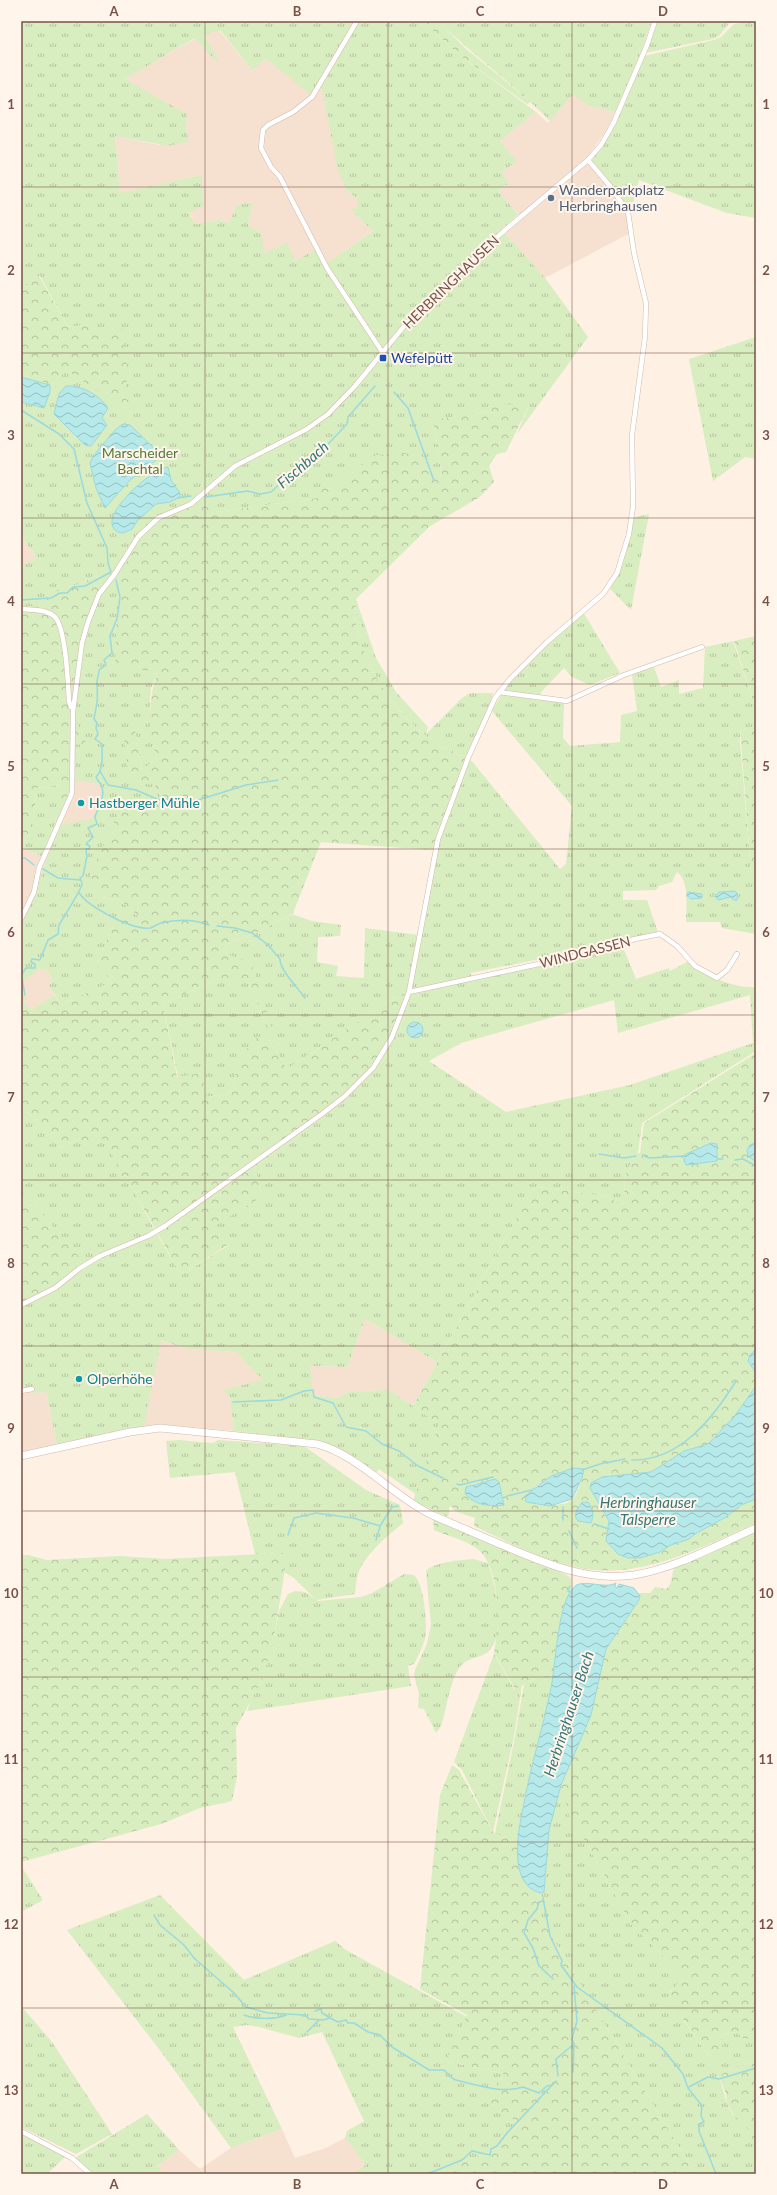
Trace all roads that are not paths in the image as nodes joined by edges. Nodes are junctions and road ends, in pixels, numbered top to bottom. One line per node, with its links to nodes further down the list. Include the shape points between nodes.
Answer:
1 (357, 21): 4 (street, via 317,90 301,107 265,127 261,144 327,268)
2 (655, 21): 3 (street, HERBRINGHAUSEN, via 613,124 601,145)
3 (588, 160): 4 (street, HERBRINGHAUSEN, via 428,299); 7 (street, via 628,212 634,252 646,298 646,330 632,435 634,500 631,524 617,573 608,589 547,642)
4 (383, 353): 8 (street, HERBRINGHAUSEN, via 328,414 307,429 235,466 192,504 158,518 144,529 99,594 93,607 82,643)
5 (21, 609): 8 (street, via 48,612 59,622 66,657 69,701)
6 (702, 647): 7 (street, via 624,675 567,701)
7 (499, 692): 11 (street, via 468,758 438,839)
8 (73, 708): 9 (street, HERBRINGHAUSEN, via 72,793 39,868 34,892)
9 (21, 919)
10 (737, 954): 11 (street, WINDGASSEN, via 717,978 695,966 677,946 660,934 590,953)
11 (409, 992): 12 (street, via 392,1037 373,1068 345,1096 165,1226 100,1256 55,1288)
12 (21, 1306)
13 (32, 1389): 14 (street)
14 (21, 1391)
15 (21, 1456): 16 (main road, via 145,1430 171,1428 311,1443 345,1456 423,1511 551,1565 585,1575 620,1576 653,1570)
16 (756, 1528)
17 (21, 2131): 18 (street, via 78,2162)
18 (90, 2174)

